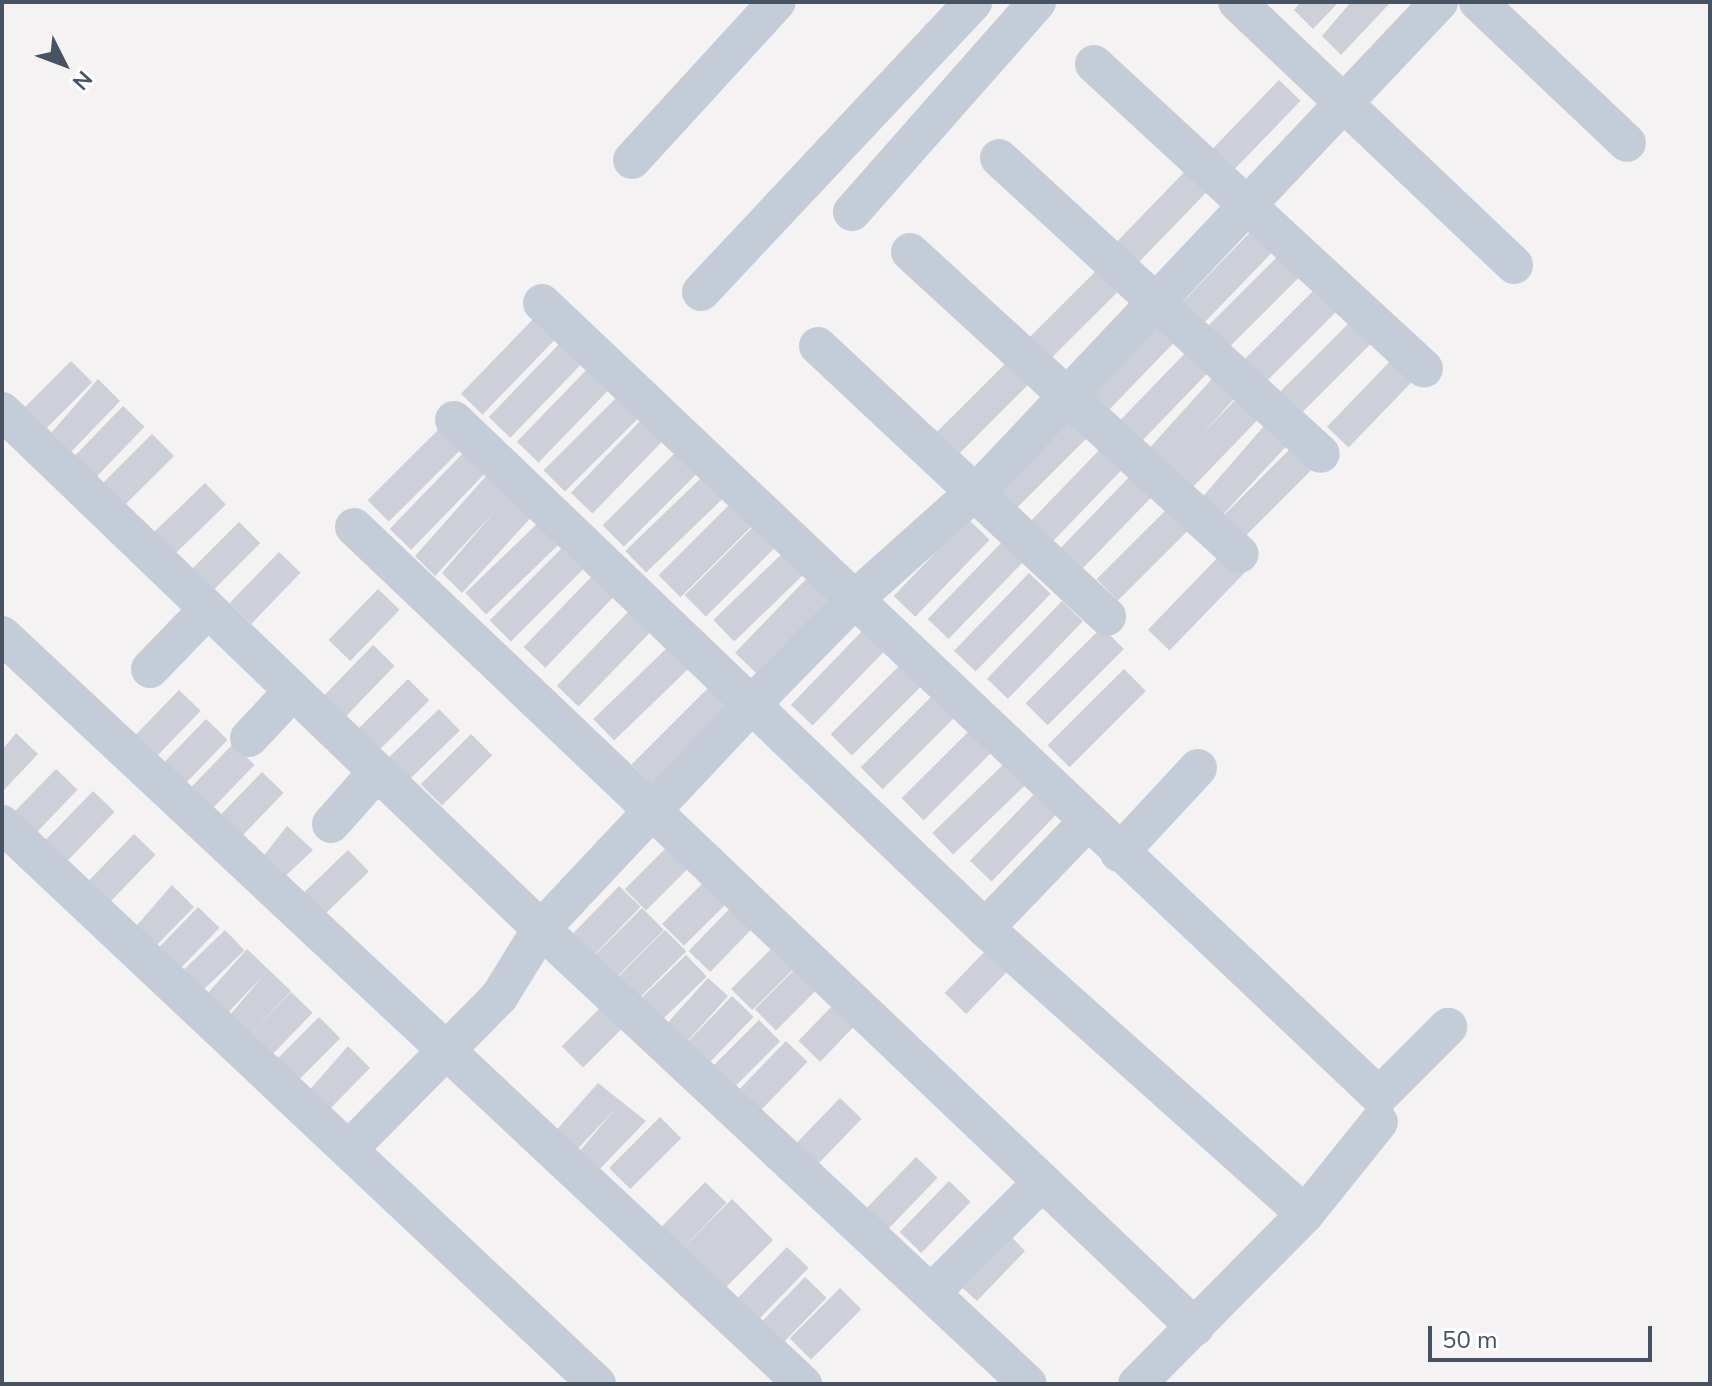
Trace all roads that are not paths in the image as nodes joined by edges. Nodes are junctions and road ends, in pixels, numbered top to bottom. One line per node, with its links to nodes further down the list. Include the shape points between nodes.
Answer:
1 (777, 2): 11 (street)
2 (973, 2): 16 (street)
3 (1037, 2): 13 (street)
4 (1237, 2): 8 (street)
5 (1439, 2): 8 (street)
6 (1478, 2): 9 (street)
7 (1094, 64): 12 (street)
8 (1342, 102): 12 (street); 15 (street)
9 (1627, 143)
10 (999, 158): 17 (street)
11 (632, 160)
12 (1244, 204): 17 (street); 20 (street)
13 (852, 212)
14 (910, 252): 21 (street)
15 (1514, 265)
16 (701, 292)
17 (1153, 301): 21 (street); 24 (street)
18 (542, 303): 28 (street)
19 (818, 346): 25 (street)
20 (1424, 368)
21 (1065, 396): 25 (street); 27 (street)
22 (2, 411): 29 (street)
23 (454, 420): 34 (street)
24 (1321, 454)
25 (975, 492): 28 (street); 30 (street)
26 (354, 527): 38 (street)
27 (1239, 554)
28 (856, 598): 34 (street); 39 (street)
29 (208, 609): 32 (street); 33 (street)
30 (1107, 616)
31 (2, 635): 46 (street)
32 (150, 669)
33 (293, 691): 35 (street); 37 (street)
34 (754, 702): 38 (street); 43 (street)
35 (249, 738)
36 (1198, 768): 42 (street)
37 (377, 772): 41 (street); 44 (street)
38 (652, 809): 44 (street); 49 (street)
39 (1087, 822): 42 (street); 43 (street)
40 (2, 824): 48 (street)
41 (331, 824)
42 (1119, 853): 45 (street, via 1379,1096)
43 (985, 928): 50 (street)
44 (541, 929): 46 (street, via 499,997); 51 (street)
45 (1448, 1027)
46 (445, 1052): 48 (street); 54 (street)
47 (1379, 1122): 50 (street)
48 (349, 1149): 53 (street)
49 (1042, 1182): 51 (street); 52 (street)
50 (1305, 1214): 52 (street)
51 (932, 1292): 55 (street)
52 (1195, 1327): 56 (street)
53 (597, 1384)
54 (803, 1384)
55 (1028, 1384)
56 (1137, 1384)

